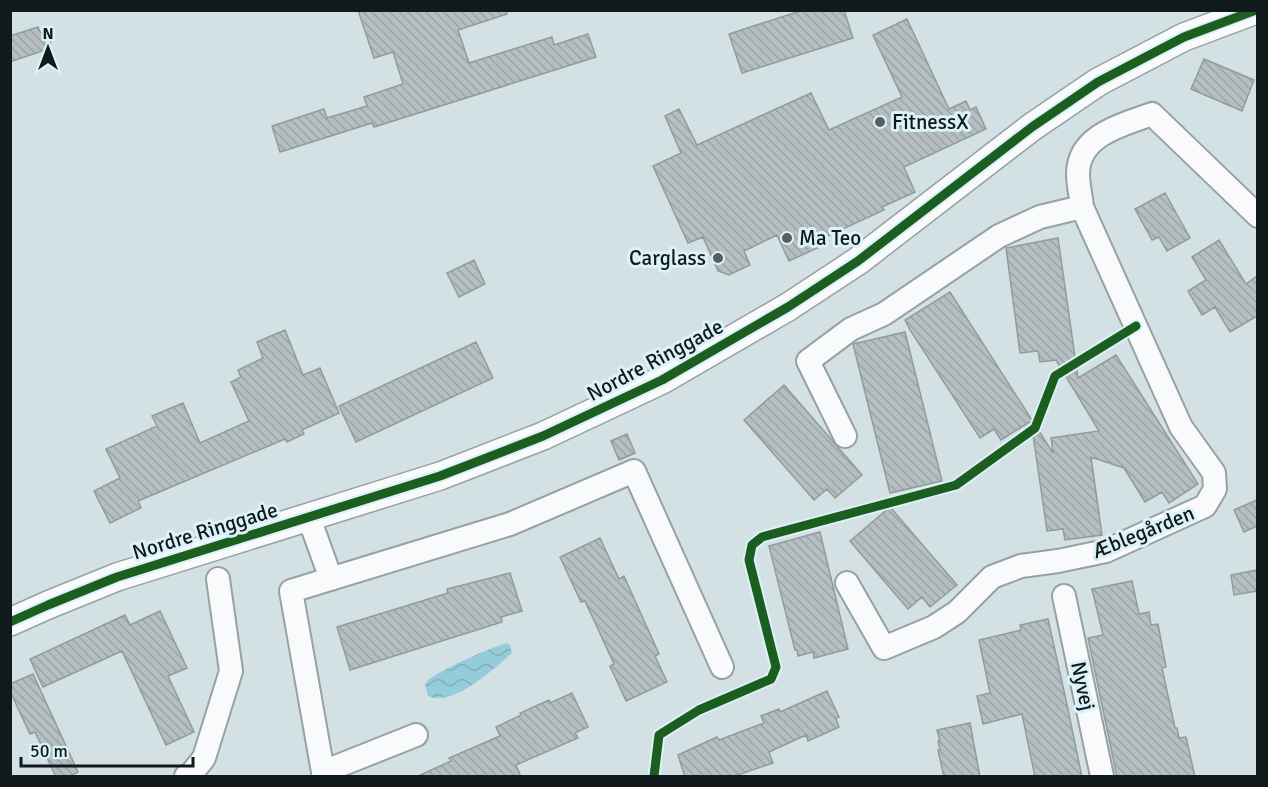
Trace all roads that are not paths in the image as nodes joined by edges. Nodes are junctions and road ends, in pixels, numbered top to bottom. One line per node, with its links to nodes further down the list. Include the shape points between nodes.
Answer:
1 (1256, 10): 5 (street, Nordre Ringgade, via 1184,37 1098,82 1032,127 858,261 788,308 662,380 543,436 440,476)
2 (1082, 207): 3 (street, Æblegården, via 1079,163 1089,143 1099,135 1152,114); 4 (street, via 1040,217 999,236 884,314 851,329 808,362); 8 (street, Æblegården, via 1181,427 1214,473 1215,489 1210,498 1204,506 1107,551 1021,566 992,577 957,612 934,627 884,648)
3 (1257, 216)
4 (845, 436)
5 (309, 518): 7 (street, Nordre Ringgade); 10 (street, Nordre Ringgade, via 117,577)
6 (218, 579): 13 (street, via 231,671 204,758)
7 (331, 579): 11 (street, via 510,524 634,471); 12 (street, via 291,591 323,772)
8 (847, 582)
9 (1064, 596): 14 (street, Nyvej)
10 (10, 622)
11 (722, 667)
12 (416, 735)
13 (186, 777)
14 (1102, 777)

